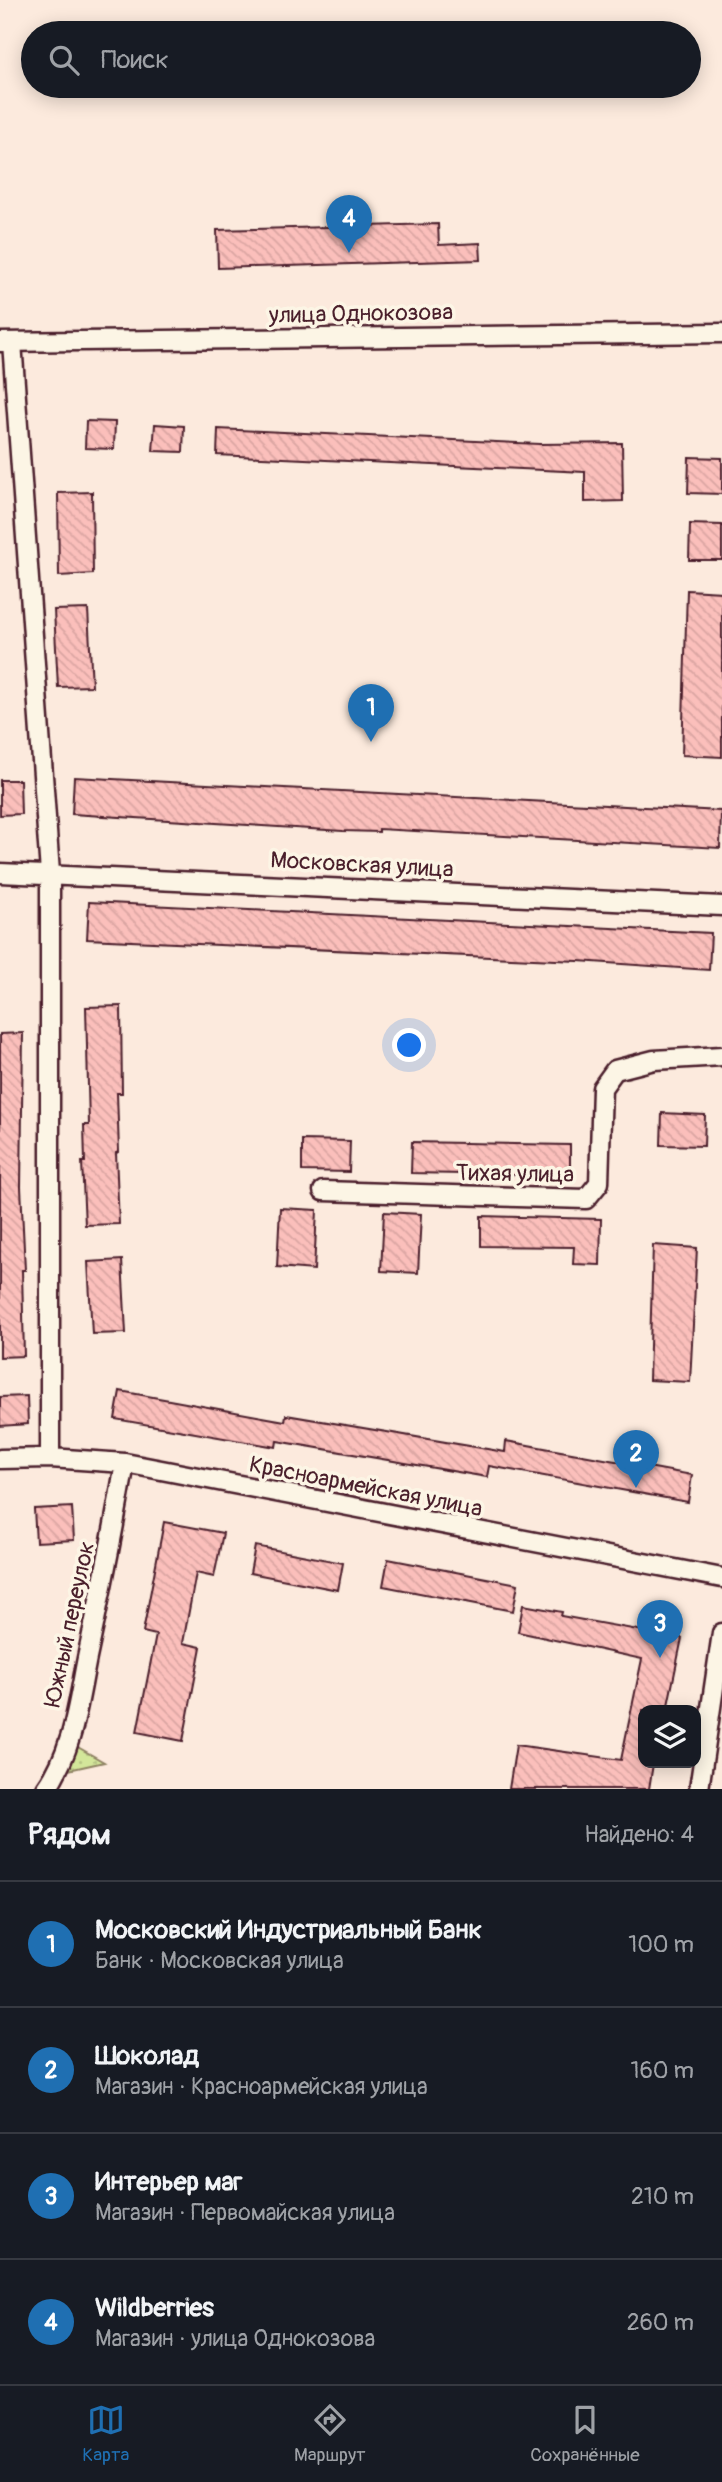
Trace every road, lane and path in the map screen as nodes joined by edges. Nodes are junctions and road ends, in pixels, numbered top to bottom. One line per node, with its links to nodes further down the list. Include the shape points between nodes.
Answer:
1 (722, 334): 2 (street, улица Однокозова)
2 (6, 342): 4 (street)
3 (0, 873): 4 (street, Московская улица)
4 (50, 873): 5 (street, Московская улица); 8 (street)
5 (722, 906)
6 (722, 1056): 7 (street, Тихая улица, via 654,1060 615,1070 602,1088 599,1183 586,1199)
7 (324, 1191)
8 (50, 1458): 9 (street, Красноармейская улица); 10 (street, Красноармейская улица)
9 (0, 1459)
10 (125, 1463): 11 (street, Красноармейская улица); 13 (street, Южный переулок, via 71,1736 62,1767)
11 (722, 1578)
12 (722, 1633): 14 (street)
13 (46, 1789)
14 (699, 1789)

